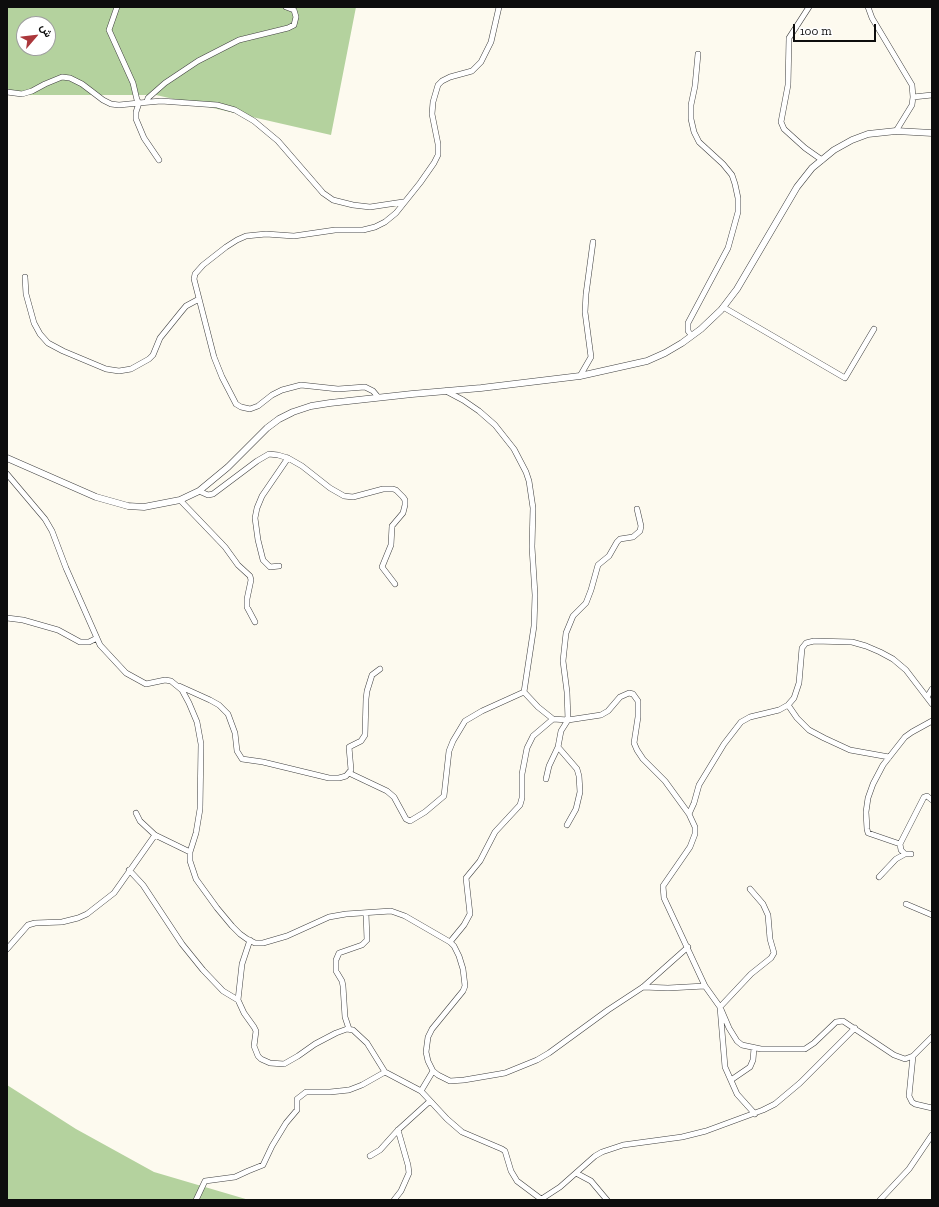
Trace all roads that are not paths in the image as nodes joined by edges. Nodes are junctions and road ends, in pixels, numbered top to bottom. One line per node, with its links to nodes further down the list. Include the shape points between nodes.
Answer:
1 (117, 7): 11 (street, via 109,30 133,83)
2 (286, 7): 10 (street, via 294,10 294,24 288,28 239,40 198,61 166,83)
3 (499, 7): 16 (street, via 491,42 481,62 472,71 450,77 438,85 432,114 438,155 420,183)
4 (808, 7): 15 (street, via 789,38 788,85 781,122 784,129)
5 (868, 7): 9 (street, via 912,85)
6 (698, 54): 22 (street, via 691,105 694,132 699,142 732,175 738,198 738,212 728,248 688,323 688,331)
7 (7, 92): 11 (street, via 22,94 62,77 82,84 111,104)
8 (932, 95): 9 (street)
9 (914, 97): 12 (street)
10 (147, 101): 11 (street); 16 (street, via 217,105 235,110 254,121 278,141 323,193 333,200 370,207)
11 (139, 103): 14 (street, via 136,112 137,124)
12 (896, 131): 13 (street); 15 (street, via 868,134 852,140)
13 (932, 133)
14 (159, 160)
15 (822, 160): 20 (street, via 797,187 737,289)
16 (403, 202): 19 (street, via 396,213 385,222 363,230 335,230 294,236 252,235 237,240 197,271 194,279)
17 (593, 242): 23 (street, via 586,294 591,358)
18 (25, 277): 19 (street, via 26,294 34,323 48,343 106,369 119,371 149,359 160,338 186,306)
19 (199, 299): 25 (street, via 214,357 236,404 241,408 250,409 258,406 282,390 301,385 338,389 365,388 373,391)
20 (723, 307): 21 (street, via 845,378); 22 (street)
21 (874, 329)
22 (692, 336): 23 (street, via 682,344 646,361)
23 (580, 376): 24 (street)
24 (446, 391): 25 (street); 40 (street, via 463,400 496,425 514,449 529,481 533,508 535,611)
25 (378, 397): 29 (street, via 311,406 279,419)
26 (7, 458): 30 (street, via 96,498 114,503 144,508)
27 (288, 458): 29 (street, via 269,454 257,460 213,494 208,495); 32 (street, via 262,496 255,518 263,560 270,567); 33 (street, via 344,496 353,497 389,489 396,490 403,497 404,510 392,526 391,545 382,567)
28 (7, 474): 36 (street, via 52,531)
29 (199, 491): 30 (street)
30 (180, 500): 35 (street, via 250,576 247,607)
31 (637, 509): 45 (street, via 640,531 633,537 620,539 609,556 598,565 586,603 573,616 566,633 563,661)
32 (280, 566)
33 (395, 584)
34 (7, 618): 36 (street, via 58,630 80,642)
35 (255, 622)
36 (97, 638): 38 (street, via 100,645 126,673 146,684 165,680)
37 (380, 669): 49 (street, via 372,675 367,691 365,735 361,741 349,747 352,767)
38 (176, 685): 49 (street, via 210,700 228,714 235,732 237,751 242,759 329,778 343,777); 57 (street, via 182,690 197,722 201,744 200,809)
39 (932, 689): 41 (street)
40 (524, 692): 44 (street); 49 (street, via 465,721 449,751 444,796 418,817 406,819 394,797 387,791)
41 (928, 698): 42 (street); 43 (street, via 906,670 880,652 852,642 814,641 806,643 802,648 799,683 794,698)
42 (932, 704)
43 (788, 705): 48 (street, via 809,730 824,738 850,750); 53 (street, via 740,722 699,785)
44 (552, 719): 45 (street); 65 (street, via 533,736 527,748 520,805 495,832 480,861 466,878 470,914)
45 (568, 720): 47 (street, via 561,731); 53 (street, via 601,715 623,695 633,694 639,707 634,743 637,750)
46 (932, 721): 48 (street, via 905,737)
47 (558, 747): 50 (street); 54 (street, via 580,776 576,808)
48 (889, 757): 56 (street, via 868,798 867,829 870,834)
49 (349, 773)
50 (546, 779)
51 (932, 800): 56 (street, via 924,797)
52 (136, 813): 55 (street, via 140,821)
53 (689, 814): 66 (street, via 695,827 693,839 662,891)
54 (567, 825)
55 (155, 835): 57 (street); 58 (street)
56 (900, 844): 59 (street, via 901,850 908,854 888,866)
57 (190, 852): 64 (street, via 196,879 216,908 240,934)
58 (129, 870): 67 (street, via 114,892 87,914 62,922 28,925); 70 (street, via 143,885 182,944 203,970 224,991)
59 (879, 877)
60 (750, 889): 71 (street, via 763,904 768,916 774,953)
61 (906, 904): 63 (street)
62 (366, 913): 64 (street, via 329,917 271,941 255,943); 65 (street, via 398,913); 73 (street, via 365,942 340,952 336,960 336,971 343,986 345,1017)
63 (932, 915)
64 (250, 940): 70 (street, via 242,964)
65 (450, 942): 77 (street, via 459,956 465,986 428,1037 426,1052)
66 (688, 947): 68 (street); 69 (street)
67 (7, 949)
68 (705, 986): 69 (street); 71 (street)
69 (643, 987): 77 (street, via 549,1053 505,1073 450,1081)
70 (238, 1000): 73 (street, via 256,1031 255,1050 261,1059 270,1063 284,1064 314,1044)
71 (720, 1007): 75 (street, via 737,1041); 79 (street, via 725,1067)
72 (855, 1028): 75 (street, via 840,1020 814,1044 804,1049); 76 (street, via 894,1055 901,1058); 83 (street, via 800,1084 775,1104)
73 (349, 1029): 78 (street, via 367,1043)
74 (932, 1037): 76 (street)
75 (754, 1048): 79 (street, via 750,1067)
76 (913, 1056): 82 (street, via 910,1100 915,1104)
77 (433, 1071): 80 (street)
78 (385, 1072): 80 (street); 88 (street, via 349,1090 306,1092 297,1099 296,1112 286,1123 263,1165 235,1177 204,1182)
79 (731, 1080): 83 (street, via 737,1094)
80 (421, 1091): 81 (street)
81 (430, 1100): 84 (street); 90 (street, via 462,1132 505,1151 517,1181)
82 (932, 1108)
83 (755, 1114): 87 (street, via 682,1137 611,1149 595,1156)
84 (398, 1130): 86 (street, via 380,1150); 89 (street, via 409,1173)
85 (932, 1135): 92 (street, via 909,1169)
86 (370, 1156)
87 (576, 1173): 90 (street); 91 (street, via 591,1181)
88 (196, 1200)
89 (394, 1200)
90 (541, 1200)
91 (607, 1200)
92 (880, 1200)

